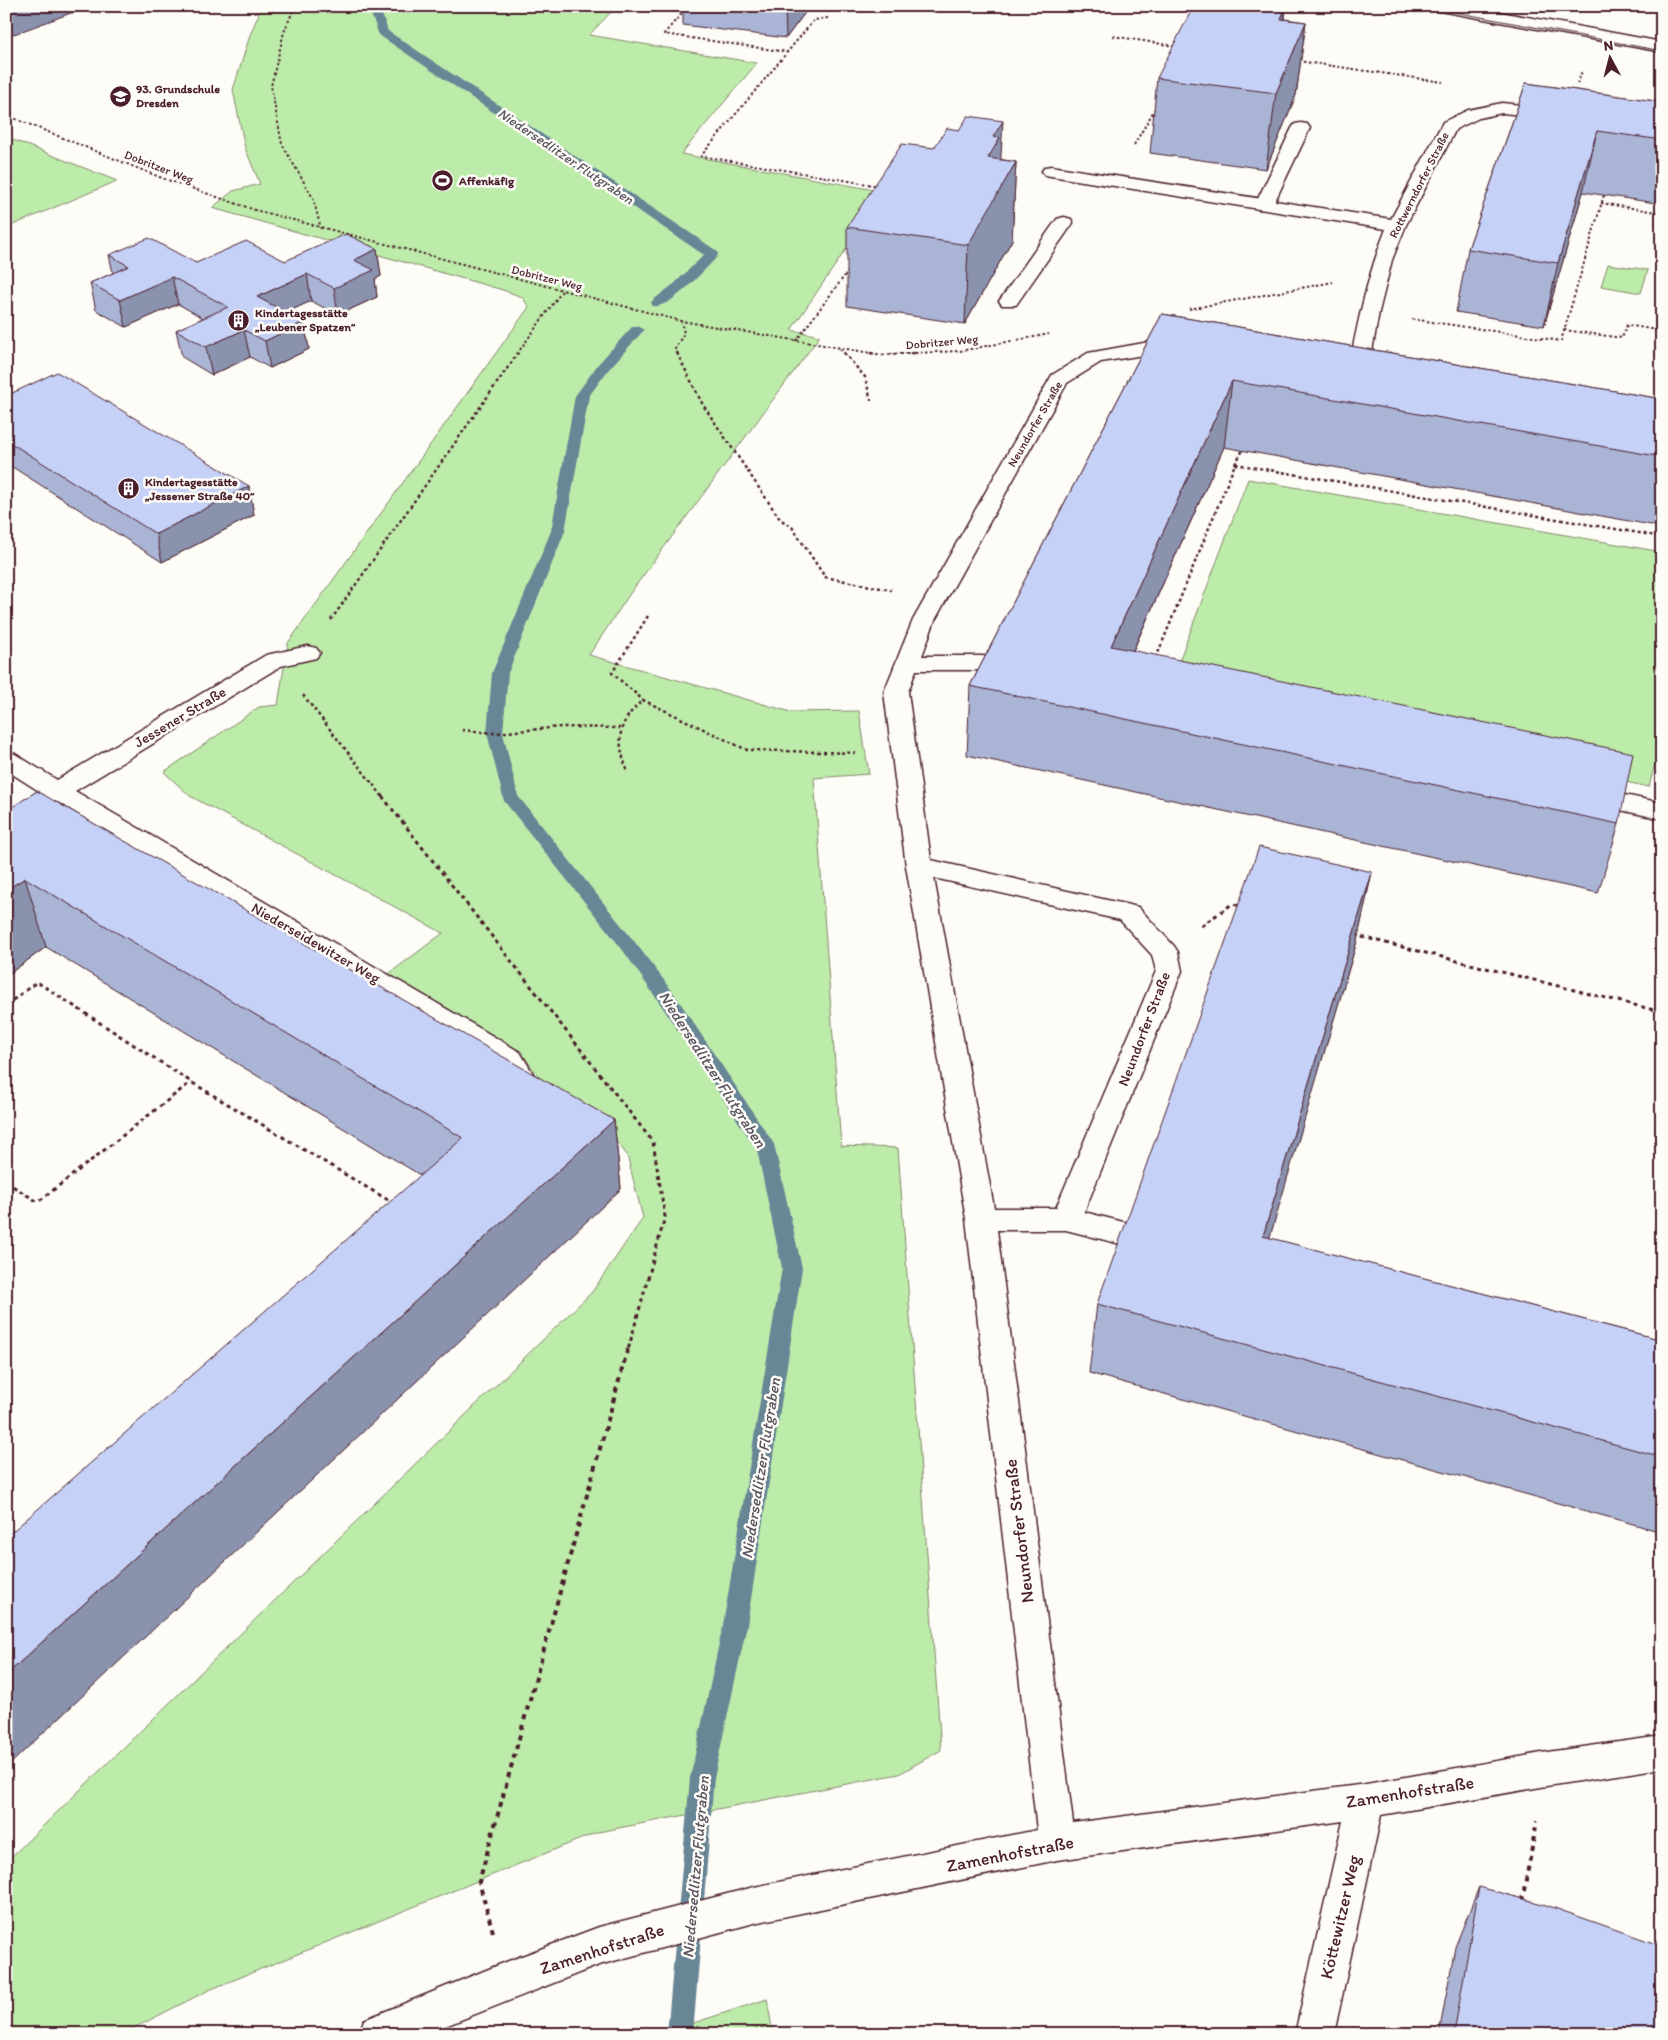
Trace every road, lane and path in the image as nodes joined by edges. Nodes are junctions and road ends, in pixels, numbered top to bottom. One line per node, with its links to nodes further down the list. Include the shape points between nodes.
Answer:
1 (295, 6): 24 (path, via 284,32 271,86 282,144 313,198)
2 (688, 6): 8 (path, via 664,34)
3 (1440, 6): 7 (street)
4 (828, 18): 8 (path, via 814,20)
5 (1113, 36): 6 (path)
6 (1174, 46)
7 (1662, 47)
8 (787, 52): 17 (path, via 701,156)
9 (1294, 60): 11 (path, via 1465,86)
10 (1159, 101): 16 (path)
11 (1502, 108): 12 (street, Rottwerndorfer Straße); 23 (street, Rottwerndorfer Straße, via 1474,114 1449,126)
12 (1566, 114)
13 (6, 115): 24 (path, Dobritzer Weg, via 162,178)
14 (1301, 128): 20 (street)
15 (1051, 171): 16 (street)
16 (1112, 182): 20 (street)
17 (888, 187)
18 (1604, 195): 19 (path)
19 (1601, 203): 21 (path); 31 (path)
20 (1264, 205): 23 (street)
21 (1662, 213)
22 (1064, 223): 27 (street)
23 (1397, 225): 25 (street, Rottwerndorfer Straße)
24 (321, 229): 30 (path, Dobritzer Weg)
25 (1383, 260): 28 (path, via 1324,285); 29 (street, Rottwerndorfer Straße)
26 (849, 270): 33 (path)
27 (1009, 301)
28 (1186, 310)
29 (1370, 312): 31 (path, via 1561,341); 37 (street, Rottwerndorfer Straße)
30 (681, 321): 33 (path, Dobritzer Weg); 42 (path, via 684,333 675,349 703,405 780,519 792,527 825,577)
31 (1564, 330): 32 (path, via 1622,338 1627,325)
32 (1662, 331)
33 (796, 341): 34 (path, Dobritzer Weg)
34 (839, 348): 36 (path, Dobritzer Weg, via 880,355 960,351 1058,332); 38 (path, via 865,377)
35 (1204, 352): 36 (street, Neundorfer Straße, via 1155,347)
36 (1095, 357): 42 (street, Neundorfer Straße, via 1059,379)
37 (1359, 368)
38 (871, 400)
39 (1243, 450): 40 (path)
40 (1235, 464): 41 (path); 45 (path)
41 (1662, 537)
42 (936, 599): 46 (street, Neundorfer Straße)
43 (648, 616): 48 (path, via 612,674)
44 (308, 653): 55 (street, Jessener Straße, via 274,660)
45 (1155, 662)
46 (906, 663): 47 (street, via 983,663); 51 (street, Neundorfer Straße, via 896,692)
47 (1010, 669)
48 (643, 700): 49 (path, via 627,712); 51 (path, via 746,750)
49 (620, 728): 50 (path, via 562,727 495,733); 53 (path, via 620,752)
50 (462, 730)
51 (905, 757): 58 (street, Neundorfer Straße)
52 (6, 759): 55 (street)
53 (627, 770)
54 (1565, 790): 56 (street)
55 (57, 792): 57 (street, Jessener Straße); 65 (street, Niederseidewitzer Weg, via 510,1059 527,1087)
56 (1662, 811)
57 (6, 825)
58 (919, 866): 61 (street, Neundorfer Straße, via 1129,913); 68 (street, Neundorfer Straße)
59 (1251, 908): 61 (path, via 1232,904)
60 (1346, 933): 63 (path)
61 (1165, 952): 69 (street, Neundorfer Straße, via 1170,971)
62 (6, 1004): 64 (path, via 37,982)
63 (1662, 1012)
64 (191, 1082): 66 (path, via 38,1202); 67 (path)
65 (513, 1116)
66 (6, 1182)
67 (394, 1204)
68 (981, 1219): 69 (street); 74 (street, Neundorfer Straße)
69 (1066, 1219): 70 (street)
70 (1136, 1236)
71 (1662, 1752): 72 (street, Zamenhofstraße)
72 (1547, 1769): 73 (street, Zamenhofstraße); 75 (path)
73 (1366, 1801): 74 (street, Zamenhofstraße); 79 (street, Köttewitzer Weg)
74 (1057, 1843): 78 (street, Zamenhofstraße, via 754,1904 599,1946)
75 (1521, 1909)
76 (1662, 1944): 77 (path)
77 (1650, 1945)
78 (378, 2034)
79 (1314, 2034)

